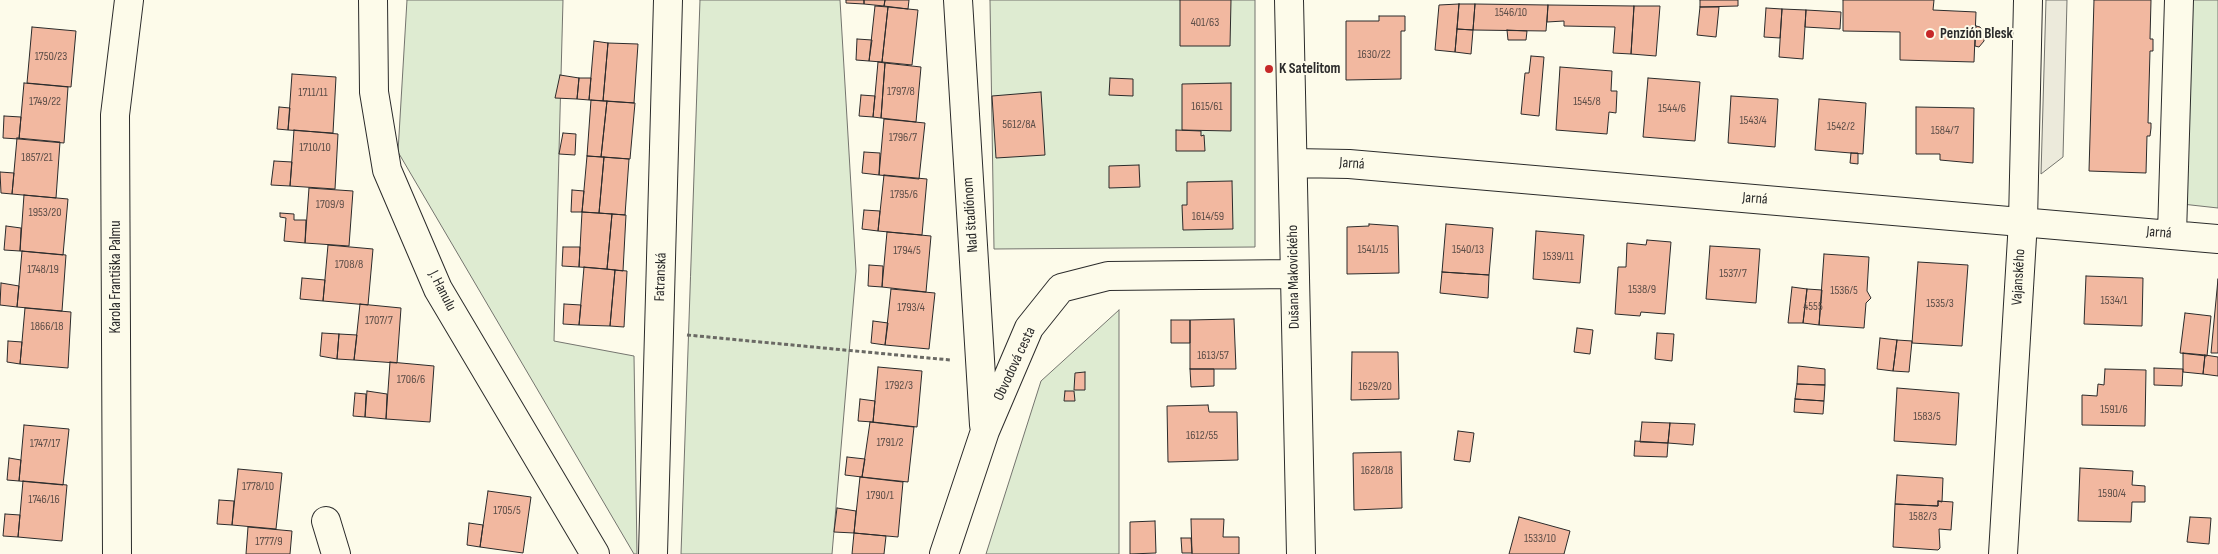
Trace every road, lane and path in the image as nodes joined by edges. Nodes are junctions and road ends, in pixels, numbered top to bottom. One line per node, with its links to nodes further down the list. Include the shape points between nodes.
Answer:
1 (129, 0): 17 (street, Karola Františka Palmu, via 116,115)
2 (373, 0): 19 (street, J. Hanulu, via 374,92 387,170 438,289)
3 (668, 0): 13 (street, Fatranská)
4 (958, 0): 14 (street, Nad štadiónom)
5 (1289, 0): 8 (street, Dušana Makovického)
6 (2028, 0): 9 (street, Vajanského)
7 (2179, 0): 10 (street)
8 (1293, 163): 9 (street, Jarná, via 1349,164); 12 (street, Dušana Makovického)
9 (2022, 221): 10 (street, Jarná); 23 (street, Vajanského)
10 (2172, 234): 11 (street, Jarná)
11 (2218, 239)
12 (1293, 274): 15 (street, Obvodová cesta, via 1108,276 1061,288 1029,328); 22 (street, Dušana Makovického)
13 (660, 333): 14 (path); 20 (street, Fatranská)
14 (980, 363): 15 (street, Nad štadiónom)
15 (985, 430): 21 (street, Obvodová cesta)
16 (326, 521): 18 (street)
17 (118, 554)
18 (336, 554)
19 (595, 554)
20 (653, 554)
21 (944, 554)
22 (1301, 554)
23 (2003, 554)

